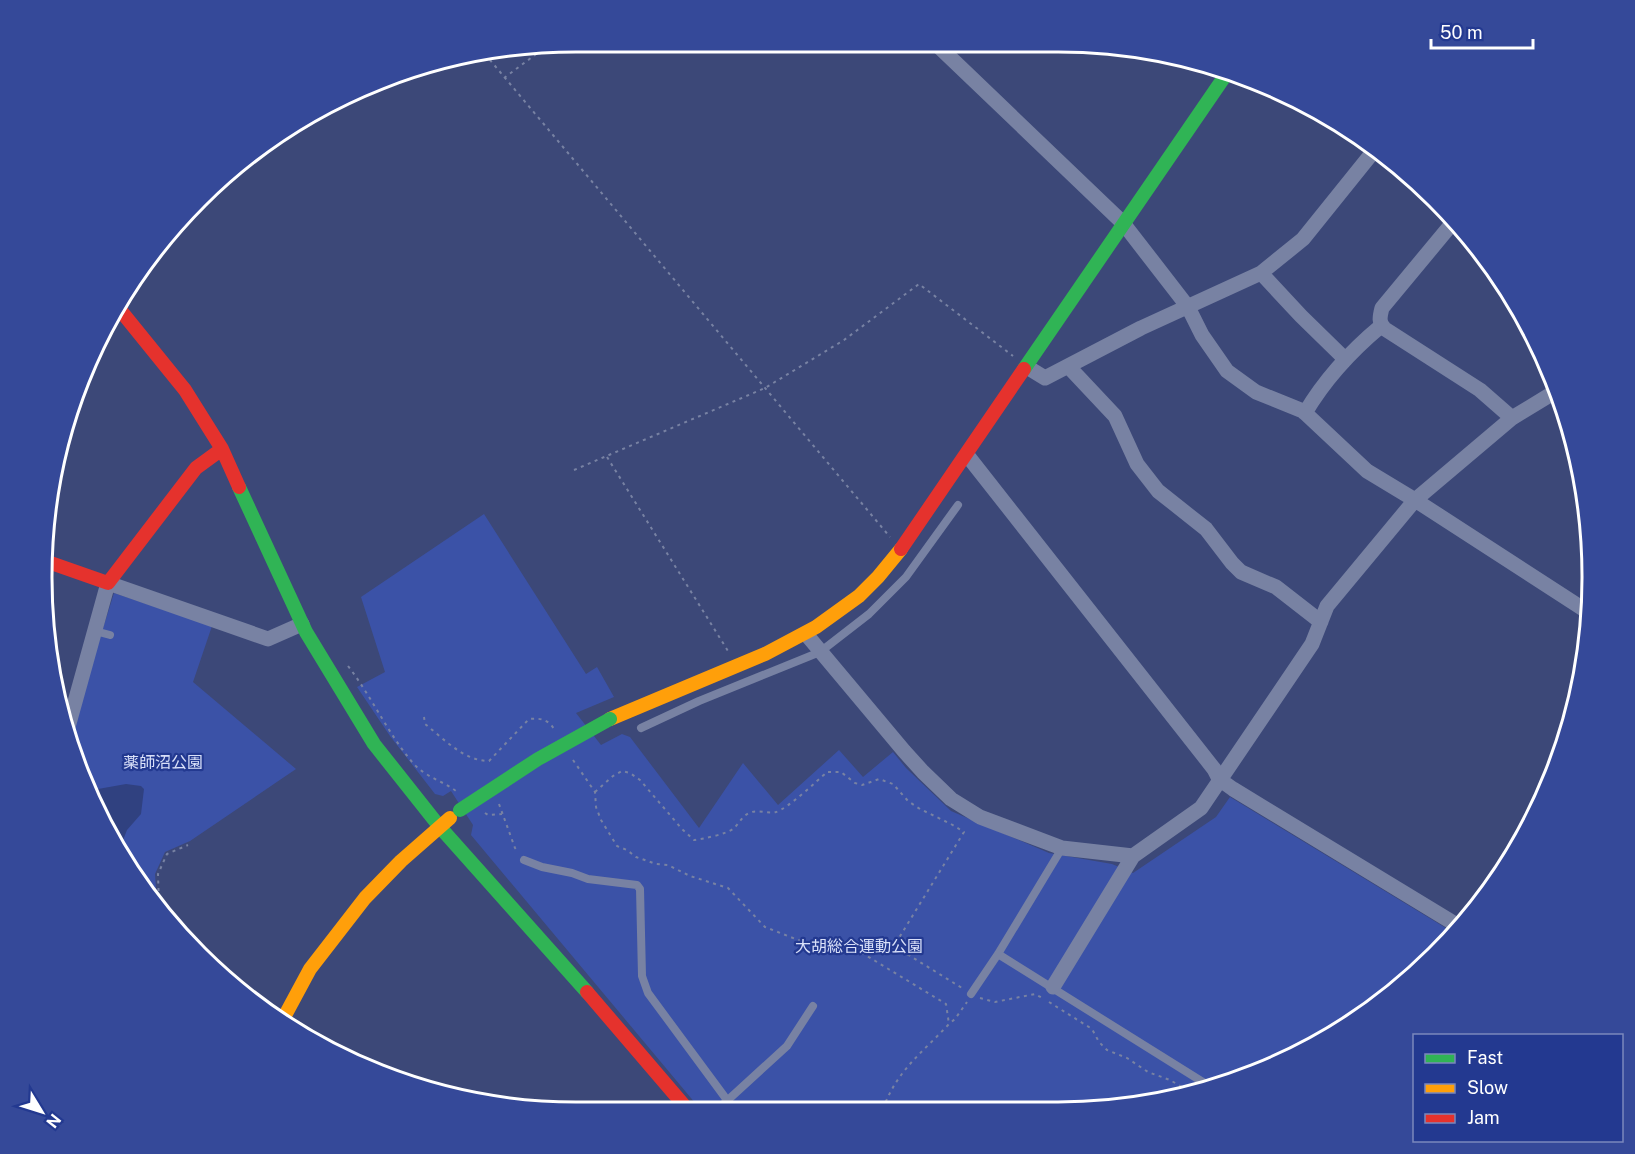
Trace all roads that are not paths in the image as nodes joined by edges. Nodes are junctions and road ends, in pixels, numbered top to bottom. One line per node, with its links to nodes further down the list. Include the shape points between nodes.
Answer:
1 (944, 52): 4 (street)
2 (1223, 79): 4 (street)
3 (1370, 156): 6 (street, via 1303,239)
4 (1123, 223): 7 (street); 11 (street)
5 (1449, 227): 9 (street, via 1382,308)
6 (1261, 273): 7 (street); 10 (street)
7 (1188, 307): 12 (street); 14 (street, via 1227,372 1256,392)
8 (124, 314): 16 (street, via 185,390)
9 (1381, 326): 10 (street); 15 (street, via 1480,390)
10 (1345, 358): 14 (street)
11 (1027, 366): 12 (street, via 1046,378); 17 (street)
12 (1068, 366): 27 (street, via 1115,416 1137,464 1158,491 1206,529 1242,572 1276,587)
13 (1550, 395): 15 (street)
14 (1305, 414): 18 (street, via 1367,471)
15 (1512, 418): 18 (street)
16 (222, 449): 25 (street, via 196,468); 28 (street)
17 (967, 454): 20 (street); 35 (street)
18 (1415, 500): 26 (street); 27 (street, via 1327,606)
19 (957, 505): 21 (lane)
20 (920, 523): 21 (lane); 23 (street)
21 (936, 534): 24 (lane)
22 (53, 564): 25 (street)
23 (890, 565): 24 (lane); 29 (street, via 848,605)
24 (906, 578): 30 (lane, via 869,614)
25 (108, 584): 28 (street, via 268,639); 33 (street, via 102,633)
26 (1581, 607)
27 (1321, 622): 35 (street, via 1312,644)
28 (302, 624): 36 (street, via 374,744)
29 (806, 633): 30 (street); 31 (street)
30 (820, 652): 32 (lane); 37 (street, via 904,751 951,798 980,817)
31 (692, 685): 32 (lane); 36 (street, bridge, via 610,719 538,759)
32 (699, 701): 34 (lane)
33 (71, 718)
34 (641, 728)
35 (1220, 779): 38 (street, via 1201,808); 40 (street)
36 (439, 826): 45 (street, via 365,898 310,969); 48 (street)
37 (1062, 848): 38 (street); 41 (lane)
38 (1132, 856): 42 (street)
39 (524, 860): 47 (lane, via 588,879 637,885 642,976 648,993)
40 (1452, 922)
41 (998, 954): 42 (lane); 43 (lane)
42 (1053, 987): 46 (lane)
43 (972, 994)
44 (813, 1006): 47 (lane, via 787,1046)
45 (286, 1013)
46 (1202, 1082)
47 (727, 1100)
48 (681, 1102)

